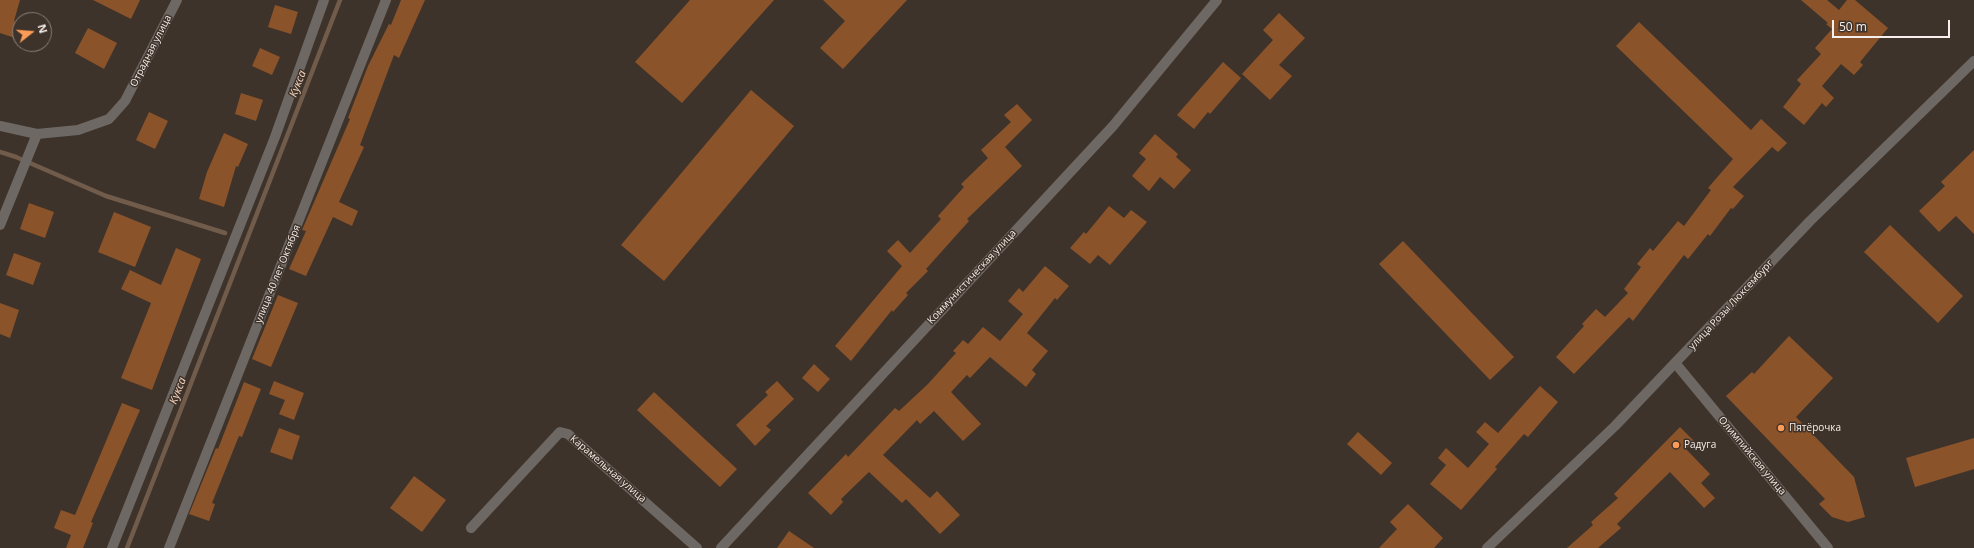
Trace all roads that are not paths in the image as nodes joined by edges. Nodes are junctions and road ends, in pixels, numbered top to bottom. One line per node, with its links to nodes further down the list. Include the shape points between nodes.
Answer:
1 (177, 0): 7 (street, Отрадная улица, via 125,101 109,119 78,130)
2 (324, 0): 11 (street, via 275,137)
3 (386, 0): 12 (street, улица 40 лет Октября)
4 (1217, 0): 14 (street, Коммунистическая улица, via 1113,126)
5 (1974, 61): 9 (street, улица Розы Люксембург, via 1810,221)
6 (0, 126): 7 (street, Отрадная улица)
7 (37, 134): 8 (street)
8 (0, 225)
9 (1676, 364): 15 (street, улица Розы Люксембург); 16 (street, Олимпийская улица)
10 (471, 528): 13 (street, Карамельная улица, via 560,432 568,434)
11 (112, 548)
12 (169, 548)
13 (698, 548)
14 (721, 548)
15 (1487, 548)
16 (1828, 548)

